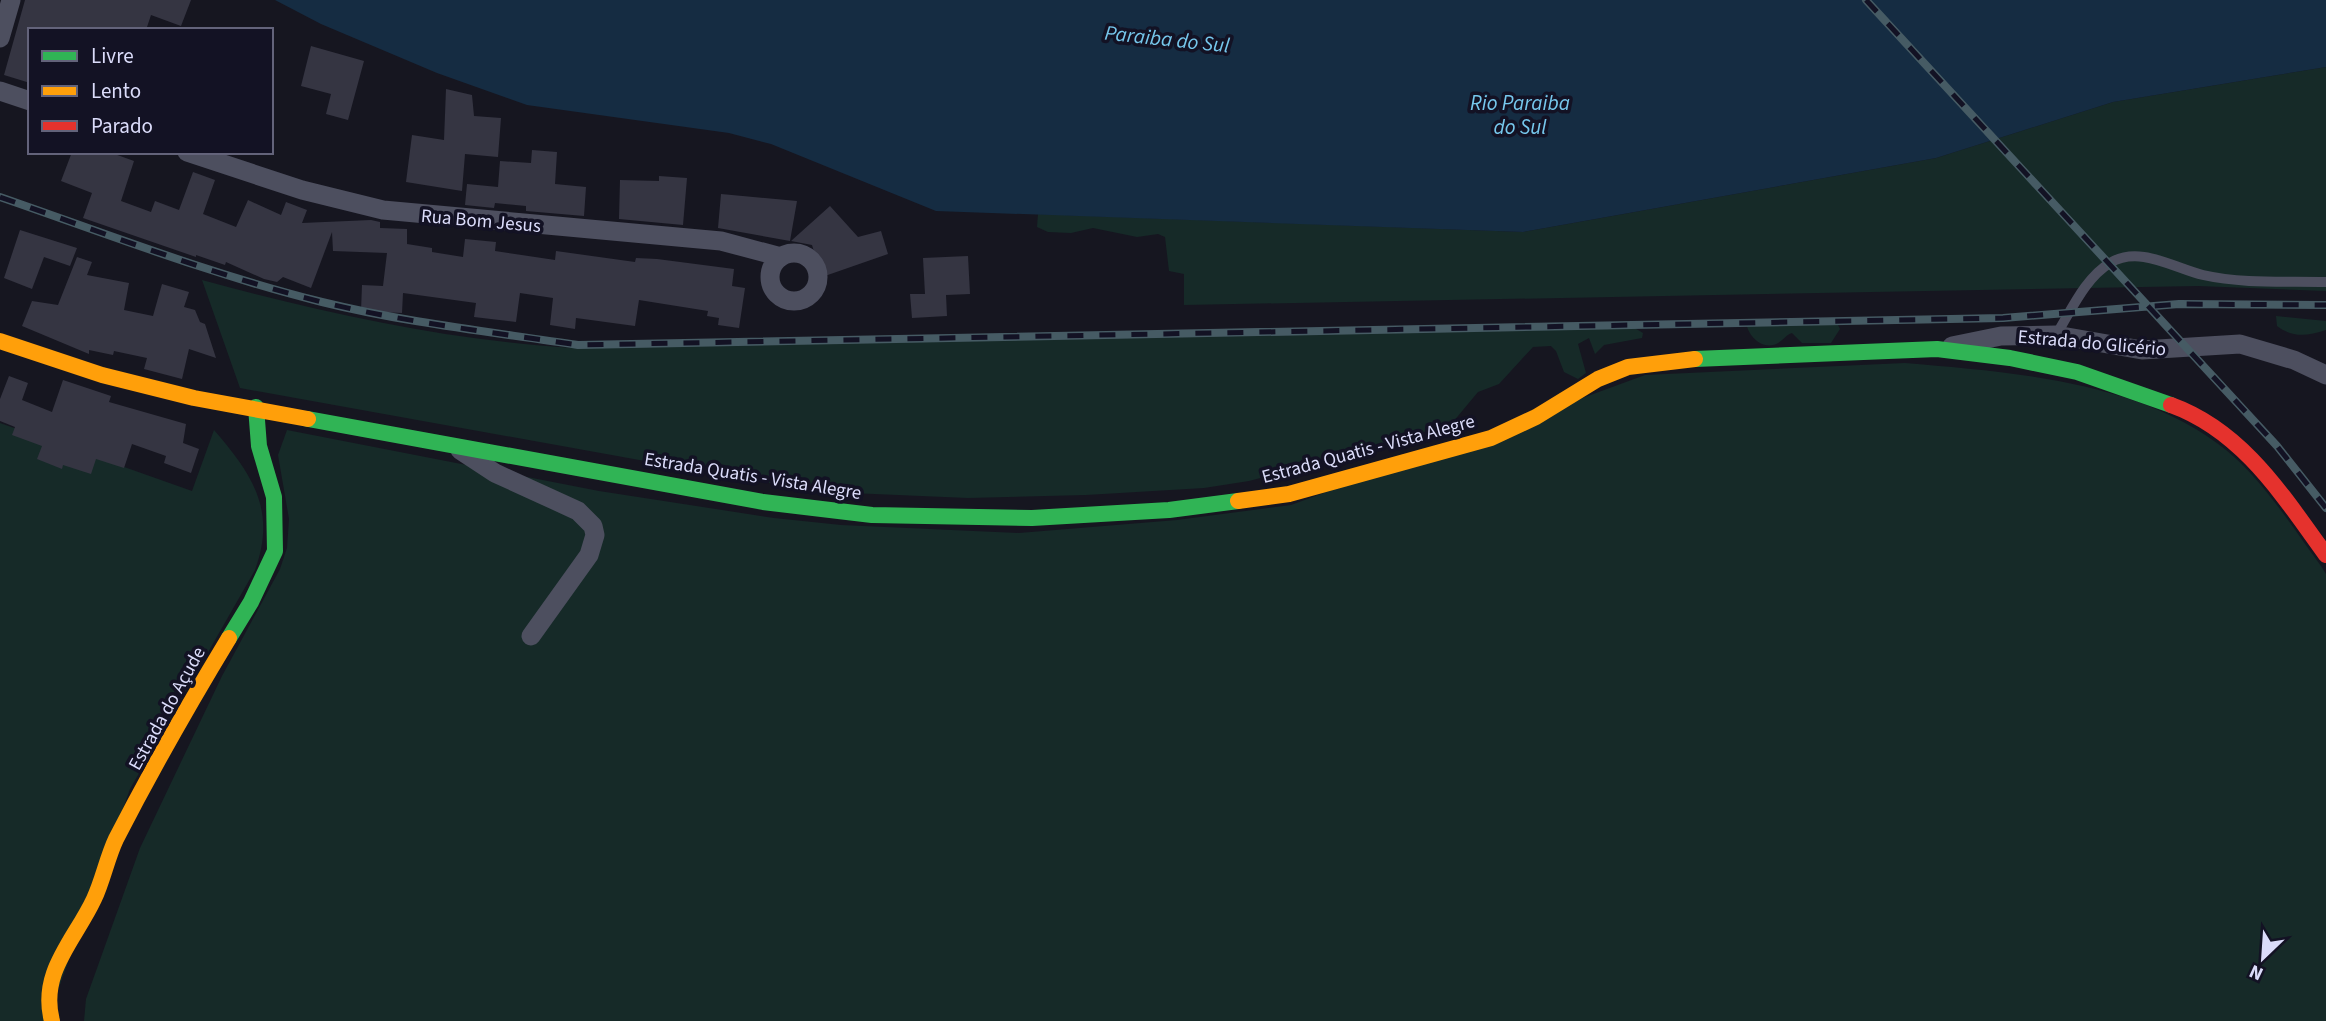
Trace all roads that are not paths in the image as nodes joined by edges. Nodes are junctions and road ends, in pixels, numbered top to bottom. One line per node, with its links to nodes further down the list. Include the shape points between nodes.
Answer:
1 (12, 0): 2 (street)
2 (0, 38)
3 (0, 92): 4 (street)
4 (28, 100)
5 (193, 154): 6 (street, Rua Bom Jesus, via 302,190 383,210 721,241)
6 (780, 257)
7 (2326, 282): 8 (lane, via 2239,280 2203,275 2154,258 2130,257 2112,261 2095,274)
8 (2056, 335): 10 (street, Estrada do Glicério, via 2001,335); 11 (street, Estrada do Glicério, via 2142,350 2241,344)
9 (0, 341): 12 (street, Estrada Quatis - Vista Alegre, via 132,384)
10 (1937, 349): 13 (street, Estrada Quatis - Vista Alegre, via 1707,358 1628,367 1491,438 1289,494 1169,510 1032,518 872,515 763,502); 14 (street, Estrada Quatis - Vista Alegre, via 2077,372 2180,409 2228,435 2266,473)
11 (2326, 375)
12 (256, 407): 13 (street, Estrada Quatis - Vista Alegre); 16 (street, Estrada do Açude, via 259,446 274,497 275,551 251,602 190,702 115,842 94,900 58,958 47,1002)
13 (453, 446): 15 (street, via 495,473 578,511 593,526 589,555)
14 (2326, 555)
15 (531, 636)
16 (52, 1021)

